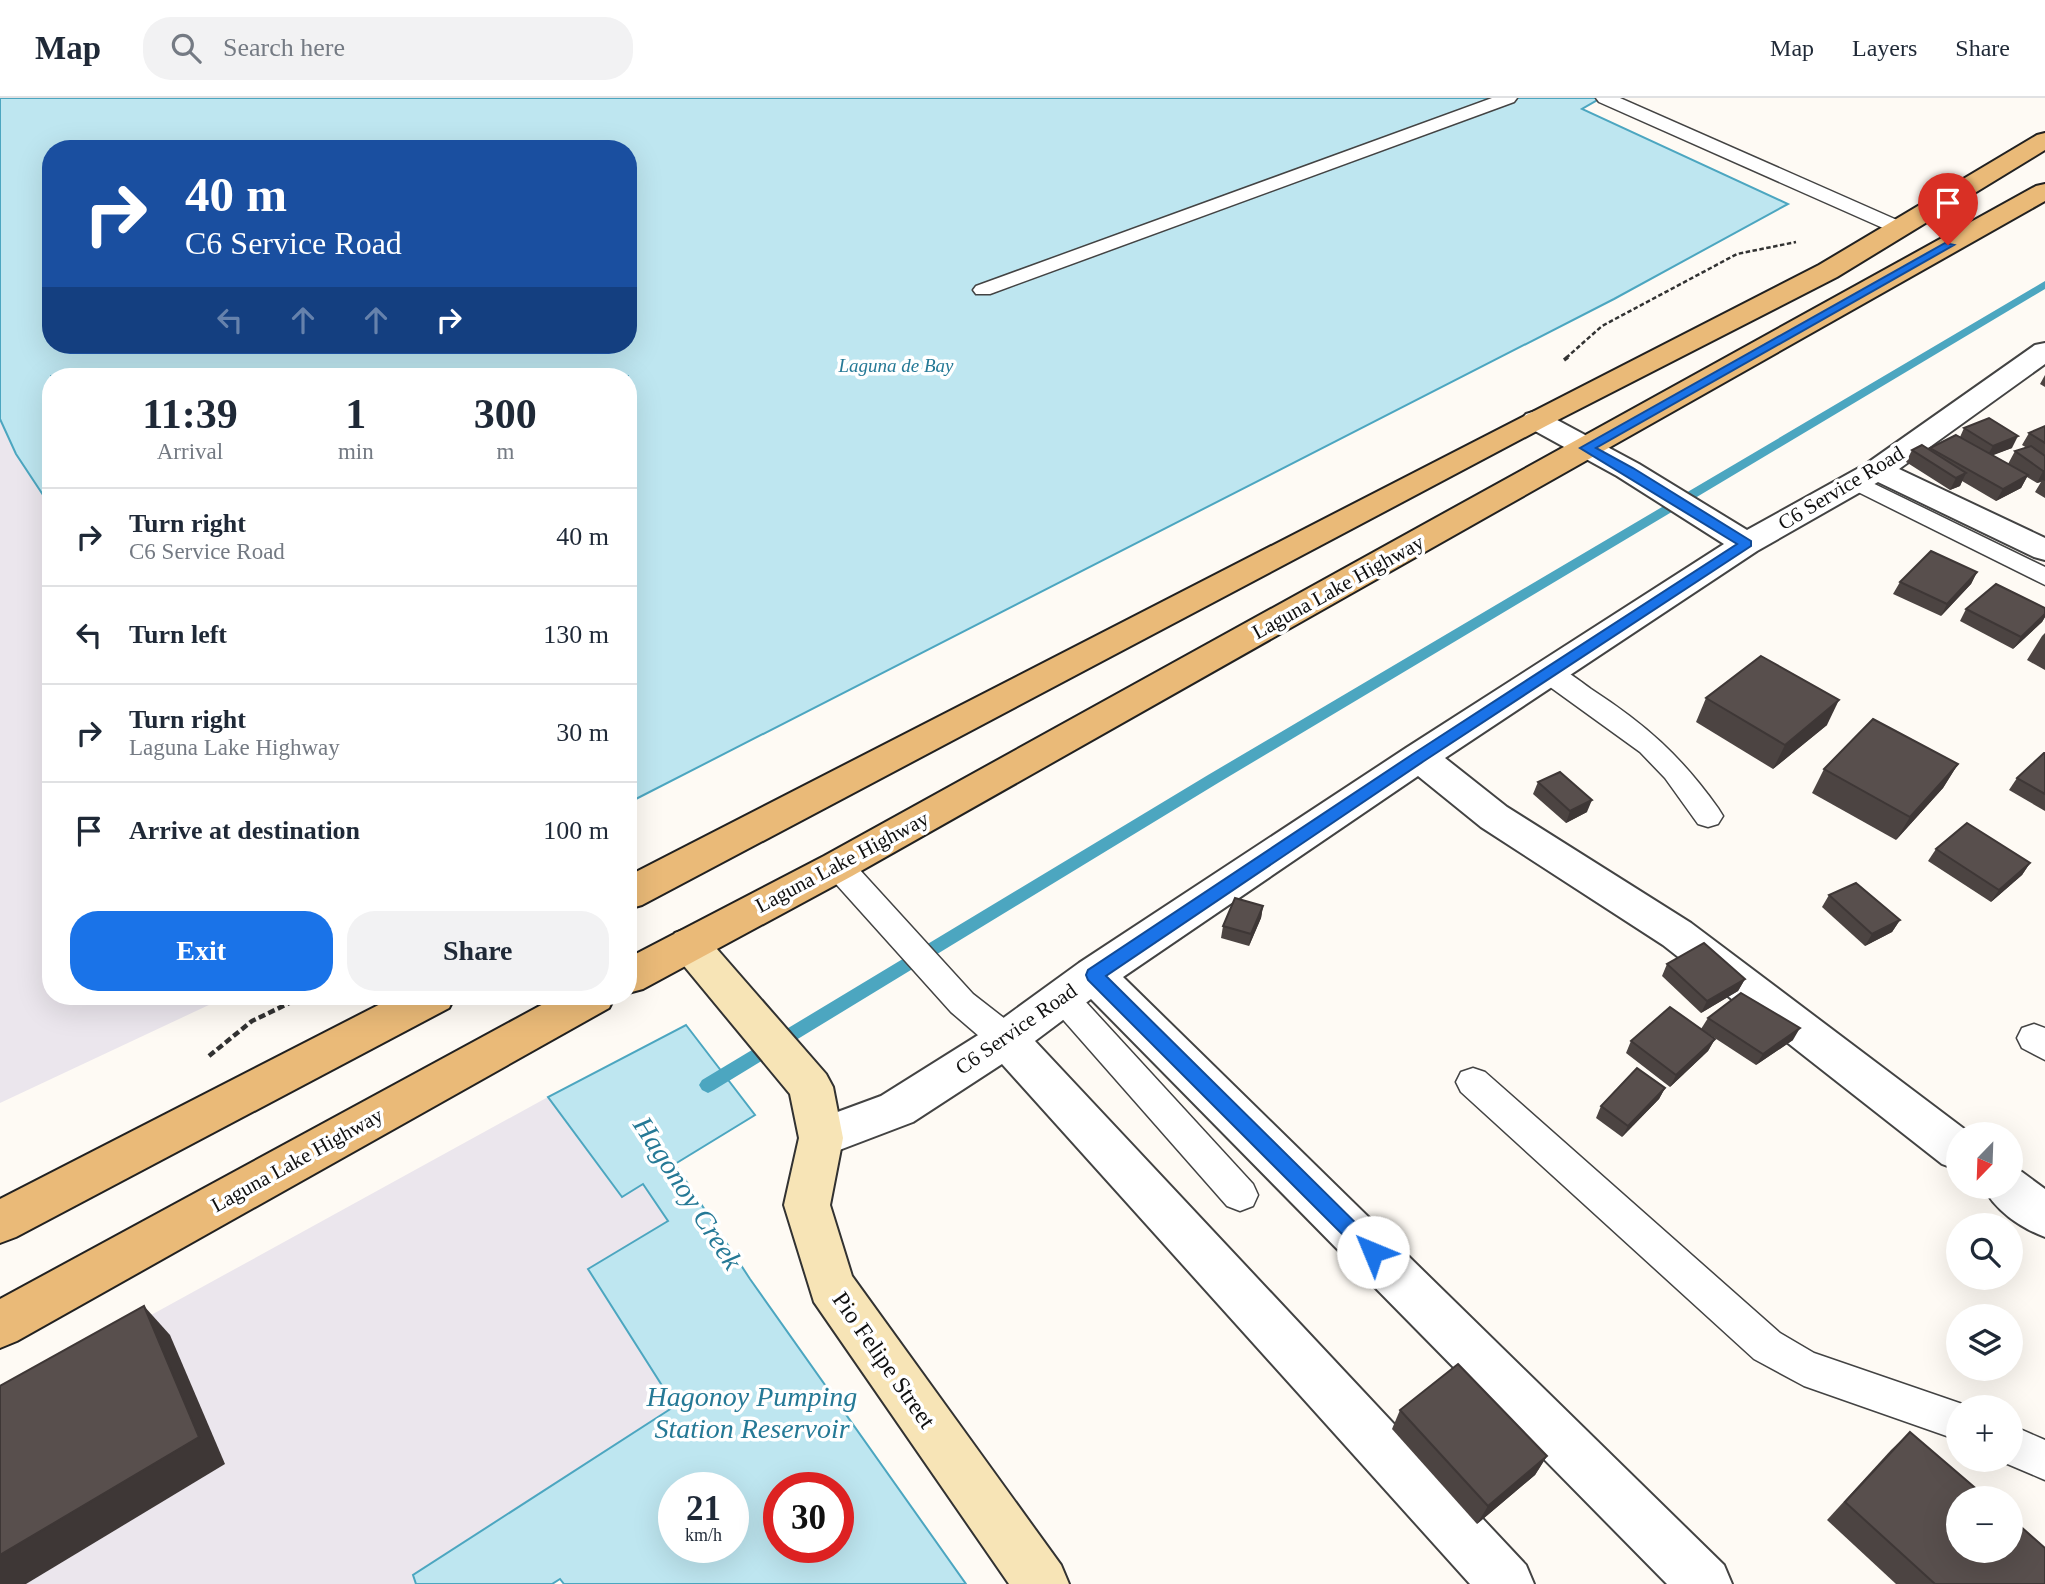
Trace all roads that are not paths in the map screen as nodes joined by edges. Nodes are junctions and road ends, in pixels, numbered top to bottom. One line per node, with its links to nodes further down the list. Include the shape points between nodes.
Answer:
1 (1508, 98): 6 (lane)
2 (1605, 98): 5 (lane)
3 (2045, 140): 5 (main road)
4 (2045, 191): 9 (main road, Laguna Lake Highway)
5 (1899, 228): 8 (main road, via 1828,271)
6 (983, 290)
7 (2045, 351): 10 (street, C6 Service Road)
8 (1536, 420): 9 (street); 18 (main road)
9 (1586, 448): 11 (street); 17 (main road, Laguna Lake Highway)
10 (1866, 476): 11 (street, C6 Service Road); 12 (street); 13 (lane)
11 (1733, 536): 14 (street, C6 Service Road)
12 (2045, 550)
13 (2045, 577)
14 (1549, 673): 15 (street, C6 Service Road); 16 (lane, via 1661,756)
15 (1419, 758): 21 (street, C6 Service Road); 27 (street, via 1494,817 1677,934)
16 (1708, 816)
17 (838, 866): 19 (main road, Laguna Lake Highway); 24 (lane, via 962,1003)
18 (637, 889)
19 (689, 944): 20 (main road, Laguna Lake Highway); 26 (main road, Pio Felipe Street, via 811,1087)
20 (637, 972)
21 (1078, 986): 24 (street, C6 Service Road); 28 (lane); 38 (street)
22 (417, 1005): 31 (main road)
23 (578, 1005): 32 (main road, Laguna Lake Highway)
24 (1006, 1039): 26 (street, C6 Service Road, via 897,1109); 37 (street)
25 (1473, 1082): 33 (lane, via 1767,1346 1804,1368)
26 (821, 1138): 36 (main road, Pio Felipe Street, via 807,1205 831,1286)
27 (1946, 1141)
28 (1240, 1195)
29 (2023, 1199): 30 (street)
30 (2045, 1216)
31 (0, 1222)
32 (0, 1325)
33 (1946, 1418)
34 (2023, 1450): 35 (lane)
35 (2045, 1460)
36 (1042, 1584)
37 (1507, 1584)
38 (1705, 1584)

